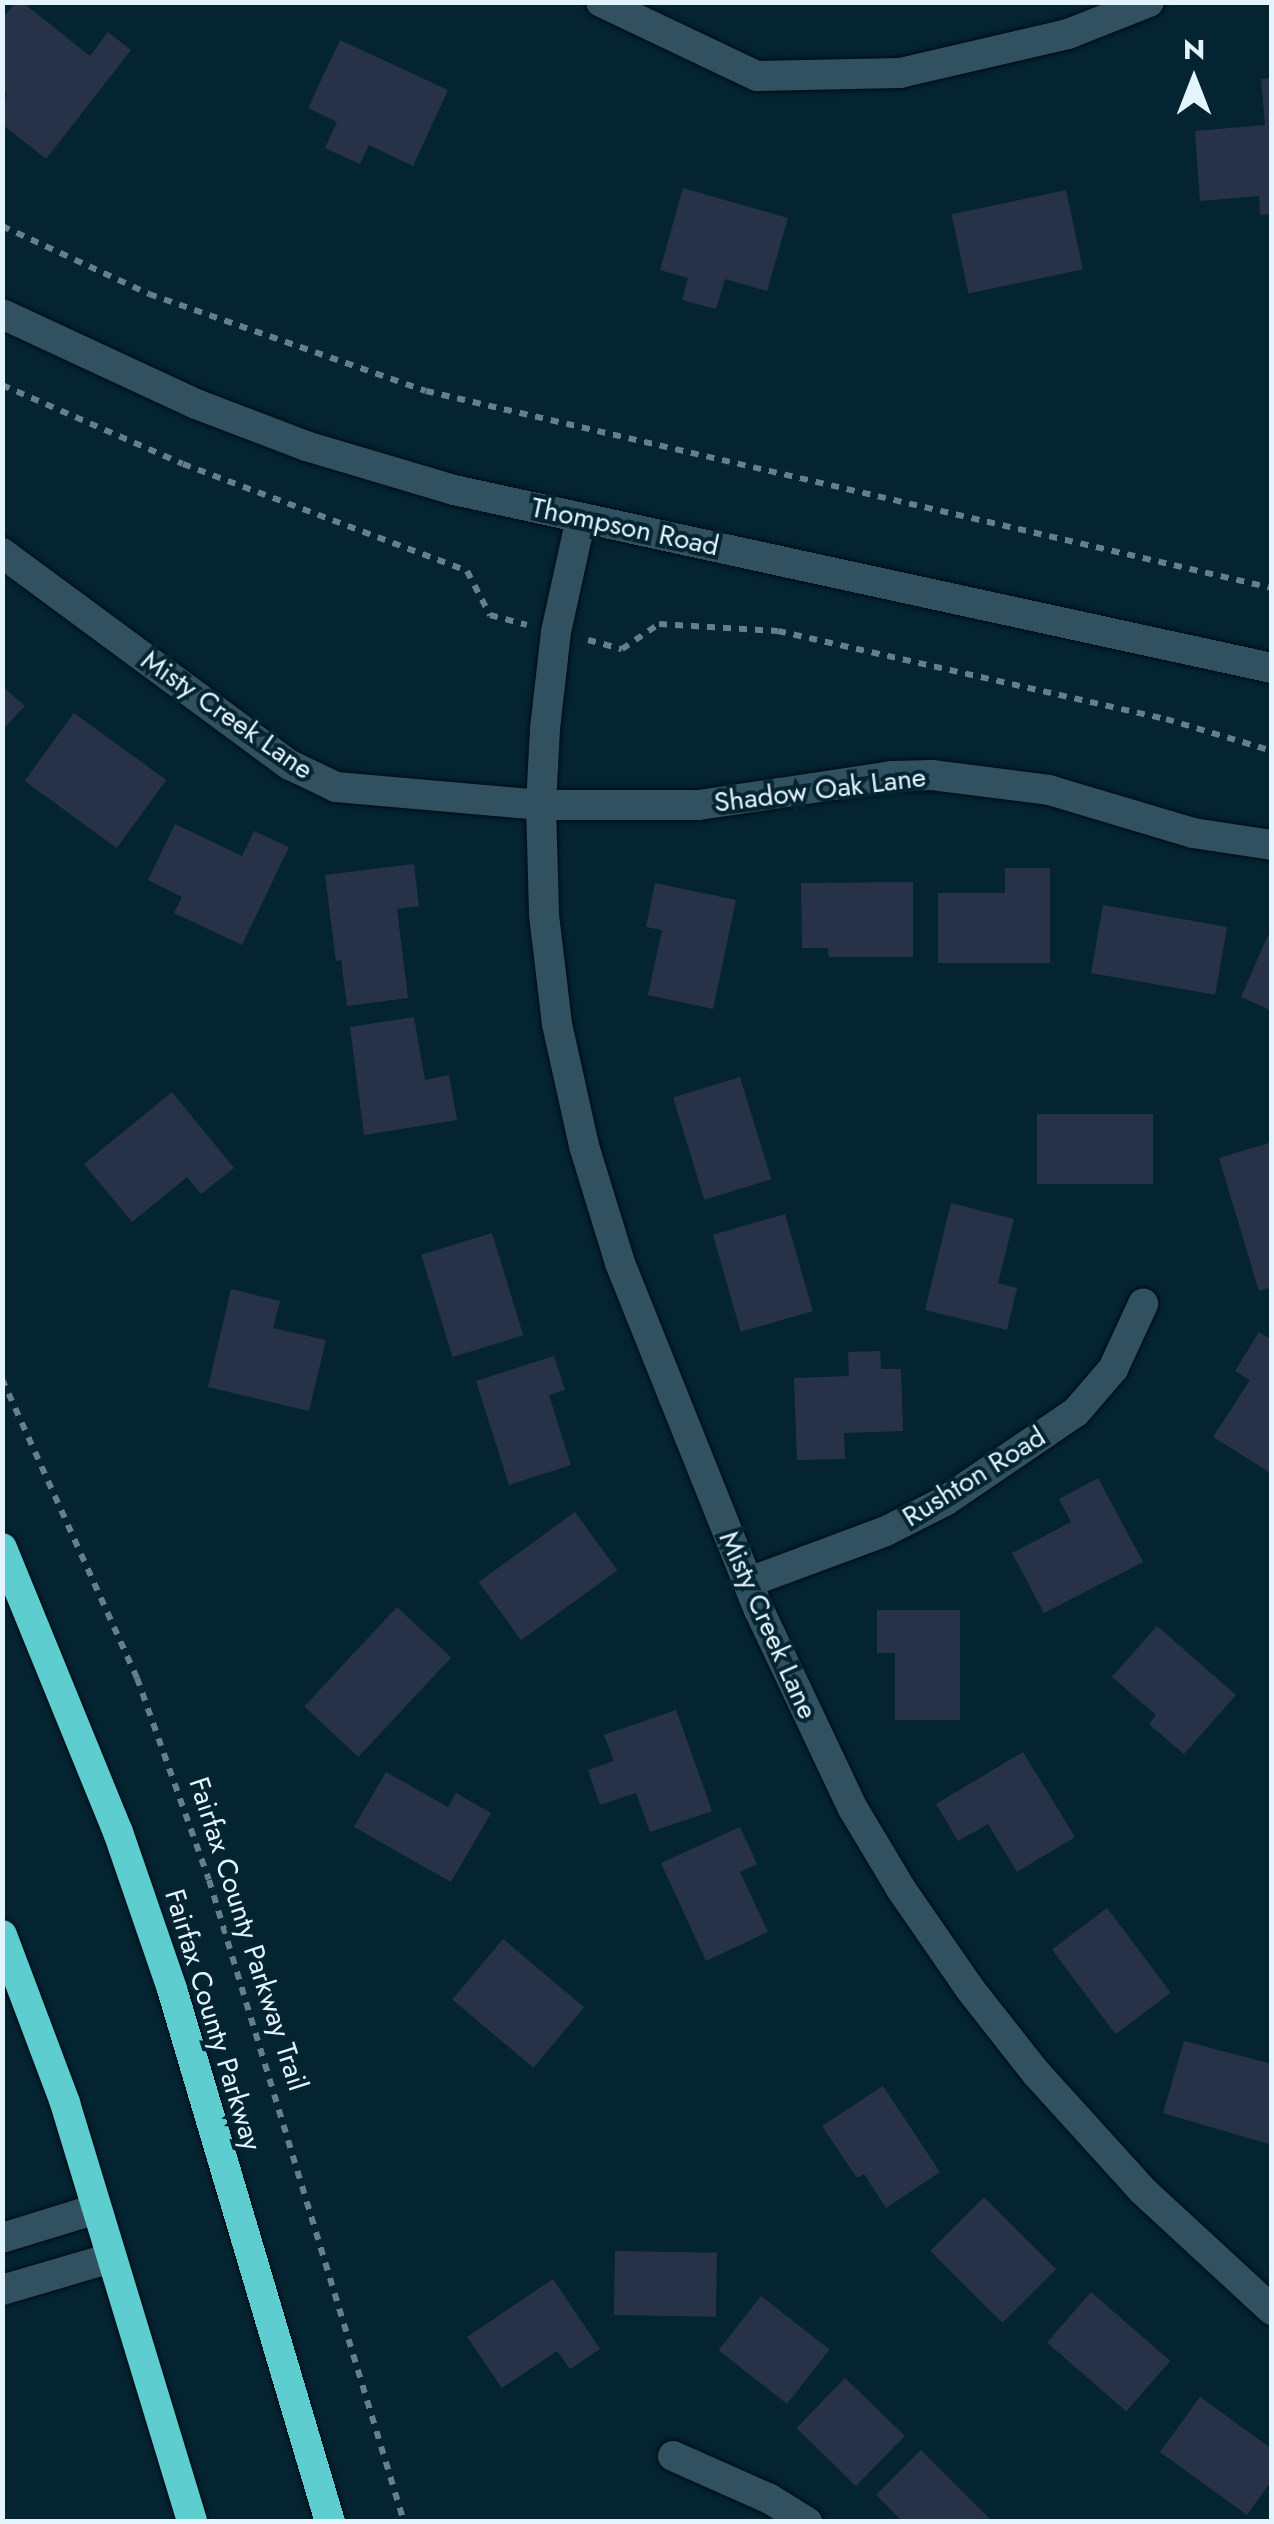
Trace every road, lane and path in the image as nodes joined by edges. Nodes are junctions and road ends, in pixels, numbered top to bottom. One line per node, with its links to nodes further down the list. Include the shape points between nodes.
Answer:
1 (602, 2): 2 (street, via 756,76 900,73 1068,34)
2 (1149, 2)
3 (2, 226): 8 (path, via 149,294 426,391)
4 (2, 314): 6 (street, Thompson Road, via 196,404 306,446 454,490)
5 (2, 385): 9 (path, via 183,464 467,570 490,615)
6 (581, 518): 9 (street, Misty Creek Lane); 10 (street, Thompson Road)
7 (2, 553): 12 (street, Misty Creek Lane, via 290,765 336,787)
8 (1272, 588)
9 (556, 632): 11 (path, via 622,649 660,624 778,631 1166,718); 12 (street, Misty Creek Lane)
10 (1272, 668)
11 (1272, 751)
12 (541, 805): 13 (street, Shadow Oak Lane, via 699,805 932,775 1050,790 1193,832); 17 (street, Misty Creek Lane, via 557,1024 584,1146 620,1263)
13 (1272, 845)
14 (1142, 1304): 17 (street, Rushton Road, via 1114,1369 1076,1412 945,1501 886,1531)
15 (2, 1378): 27 (path, Fairfax County Parkway Trail, via 137,1678 209,1880)
16 (2, 1548): 26 (highway, Fairfax County Parkway, via 104,1795 172,1989)
17 (749, 1582): 23 (street, Misty Creek Lane, via 852,1807 970,1989 1142,2191)
18 (2, 1935): 19 (highway, via 65,2103)
19 (96, 2209): 20 (street); 21 (highway)
20 (2, 2238)
21 (111, 2258): 22 (street); 25 (highway)
22 (2, 2290)
23 (1272, 2310)
24 (674, 2456): 28 (street)
25 (192, 2522)
26 (330, 2522)
27 (404, 2522)
28 (808, 2522)

